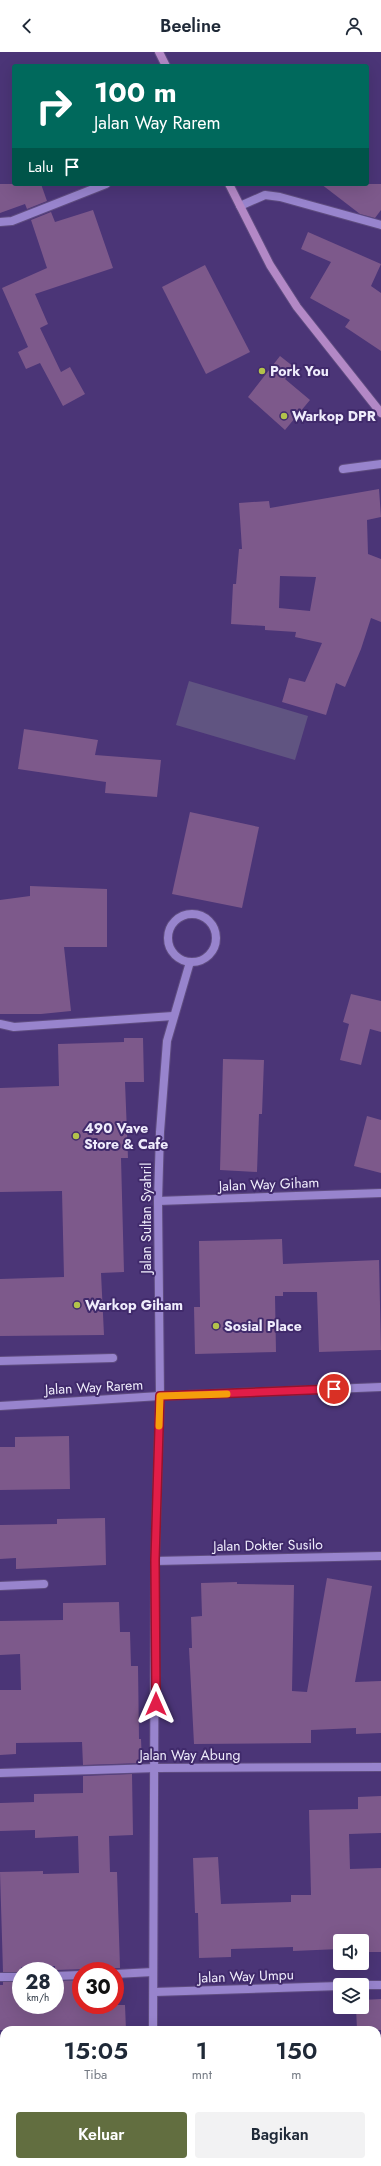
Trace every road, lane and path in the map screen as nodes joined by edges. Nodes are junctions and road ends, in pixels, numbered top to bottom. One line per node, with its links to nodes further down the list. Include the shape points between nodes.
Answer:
1 (159, 52): 2 (main road)
2 (165, 64)
3 (101, 186): 6 (street, via 12,221)
4 (230, 186): 5 (main road)
5 (240, 206): 7 (street, via 265,195 280,197); 8 (main road, via 270,265 297,307)
6 (0, 222)
7 (381, 225)
8 (381, 413)
9 (381, 464): 10 (street)
10 (343, 469)
11 (190, 962): 11 (street, via 175,955 168,940 169,932 178,918 194,914 209,921 216,936 216,944 206,958); 12 (street, Jalan Sultan Syahril)
12 (173, 1016): 13 (street, via 14,1027); 15 (street, Jalan Sultan Syahril, via 162,1085)
13 (0, 1024)
14 (381, 1193): 15 (street, Jalan Way Giham)
15 (158, 1201): 19 (street, Jalan Sultan Syahril)
16 (113, 1358): 17 (street)
17 (0, 1361)
18 (381, 1387): 19 (street, Jalan Way Rarem)
19 (160, 1396): 20 (street, Jalan Way Rarem); 22 (street, Jalan Sultan Syahril)
20 (0, 1406)
21 (381, 1556): 22 (street, Jalan Dokter Susilo)
22 (155, 1560): 26 (street, Jalan Sultan Syahril)
23 (44, 1584): 24 (street)
24 (0, 1586)
25 (381, 1767): 26 (street, Jalan Way Abung)
26 (156, 1768): 27 (street, Jalan Way Abung); 28 (street, Jalan Sultan Syahril)
27 (0, 1773)
28 (153, 1972): 29 (street); 35 (street, Jalan Sultan Syahril)
29 (124, 1974)
30 (0, 1977): 31 (street)
31 (12, 1977)
32 (369, 1985): 33 (street)
33 (381, 1985)
34 (333, 1986): 35 (street, Jalan Way Umpu)
35 (154, 1992): 36 (street, Jalan Sultan Syahril)
36 (154, 2026)

